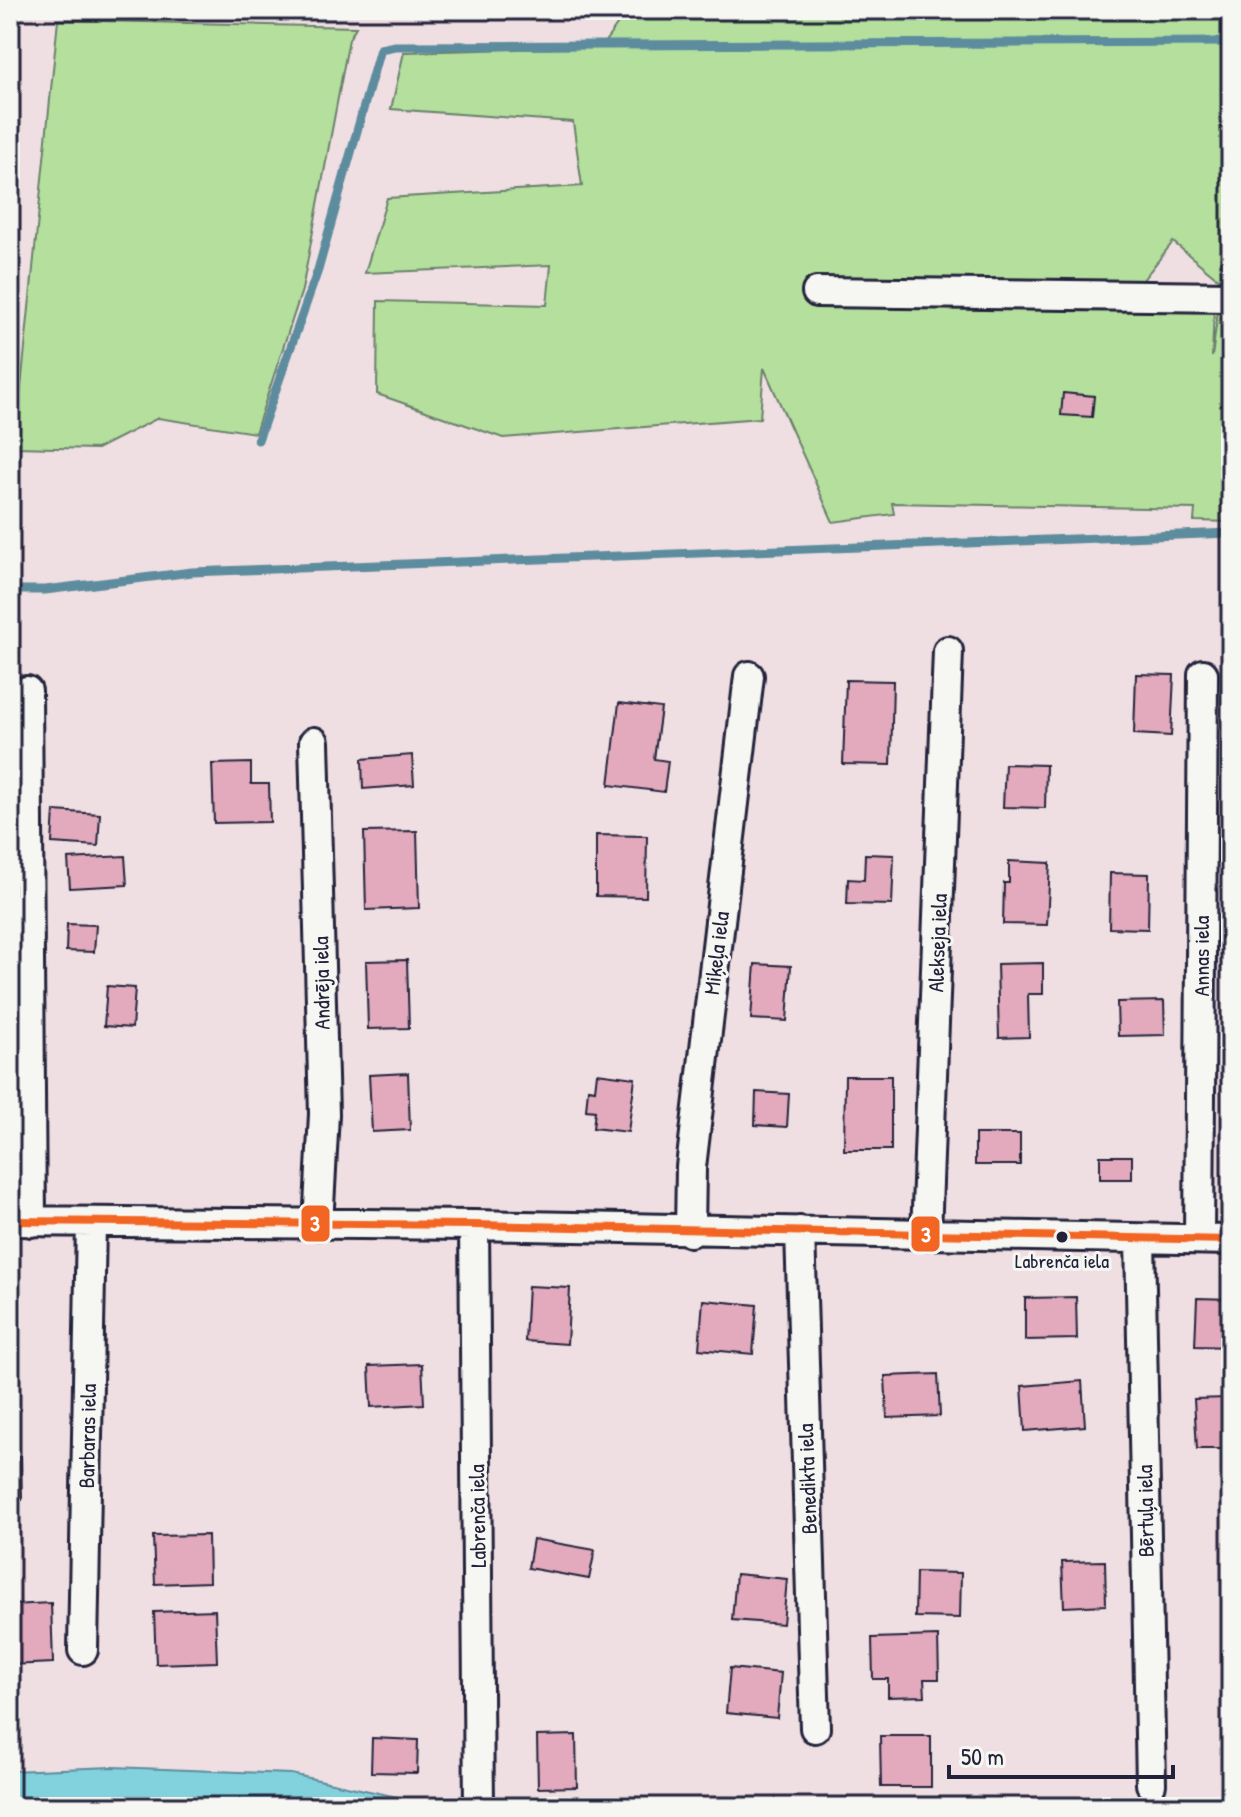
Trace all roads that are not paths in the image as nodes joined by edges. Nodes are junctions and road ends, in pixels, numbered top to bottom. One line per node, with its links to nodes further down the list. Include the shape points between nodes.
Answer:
1 (817, 292): 2 (street)
2 (1231, 297)
3 (948, 651): 14 (street, Alekseja iela)
4 (1203, 674): 16 (street, Annas iela)
5 (749, 676): 13 (street, Miķeļa iela, via 691,1167)
6 (27, 691): 8 (street)
7 (314, 742): 10 (street, Andrēja iela, via 324,1114)
8 (21, 1221): 9 (street)
9 (91, 1223): 10 (street); 18 (street, Barbaras iela)
10 (318, 1225): 11 (street)
11 (474, 1225): 13 (street); 21 (street, Labrenča iela)
12 (800, 1231): 13 (street); 14 (street); 19 (street, Benedikta iela)
13 (690, 1232)
14 (926, 1235): 15 (street)
15 (1140, 1239): 16 (street); 20 (street, Bērtuļa iela)
16 (1199, 1239): 17 (street)
17 (1231, 1240)
18 (83, 1650)
19 (815, 1728)
20 (1151, 1784)
21 (479, 1807)

